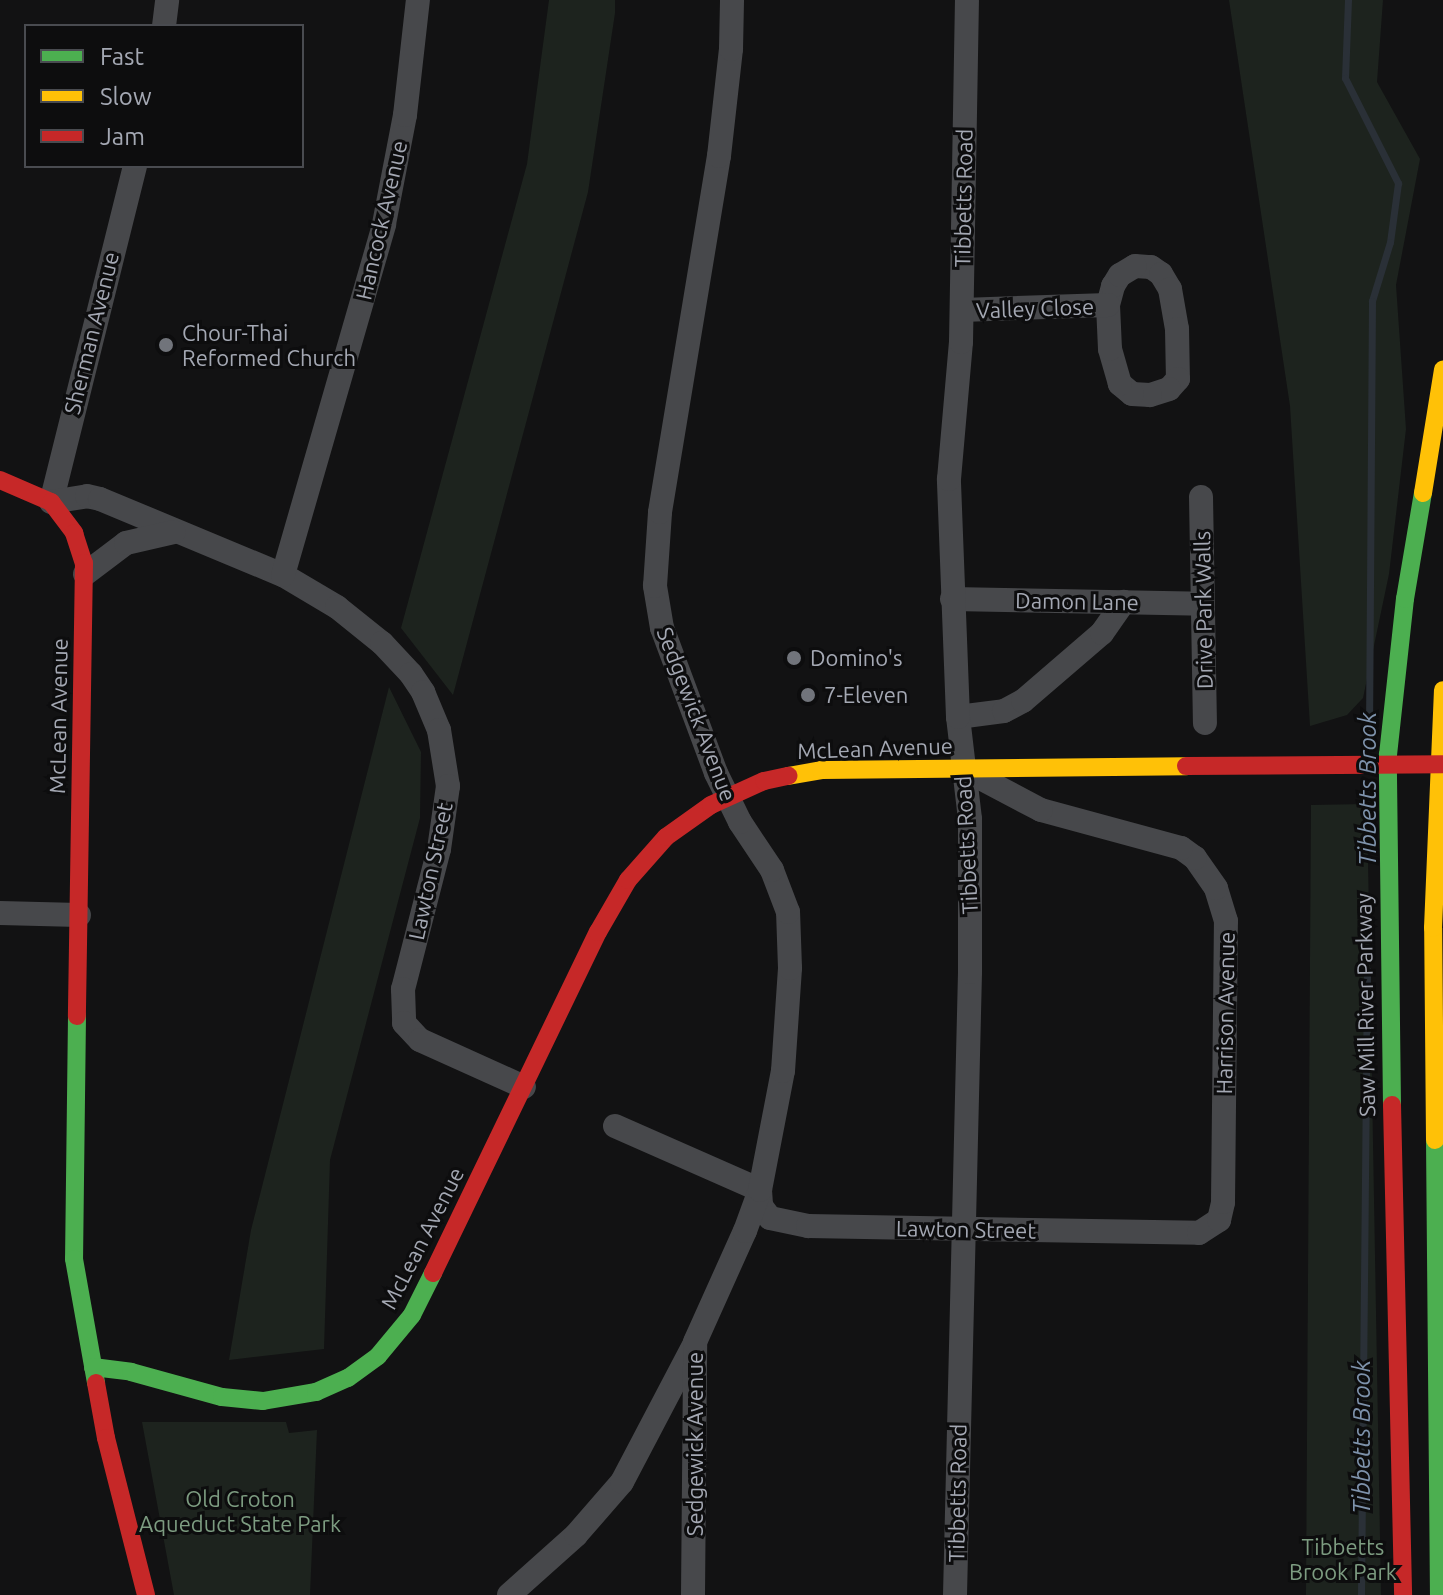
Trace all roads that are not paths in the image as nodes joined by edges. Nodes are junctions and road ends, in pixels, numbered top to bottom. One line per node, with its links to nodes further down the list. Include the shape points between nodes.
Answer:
1 (167, 0): 5 (street)
2 (418, 0): 15 (street, Hancock Avenue, via 405,115 384,224)
3 (732, 0): 24 (street, Sedgewick Avenue, via 719,156 660,512 655,586 662,628)
4 (967, 0): 8 (street, Tibbetts Road)
5 (164, 24)
6 (134, 168): 12 (street, Sherman Avenue)
7 (1108, 305): 7 (street, Valley Close, via 1112,366 1120,384 1132,394 1169,389 1178,379 1180,359 1170,289 1161,274 1151,267 1127,270 1113,286); 8 (street, Valley Close)
8 (962, 310): 16 (street, Tibbetts Road, via 949,479)
9 (1443, 370): 41 (main road, Saw Mill River Parkway, via 1404,612 1388,755)
10 (0, 480): 12 (main road)
11 (1201, 497): 18 (street, Drive Park Walls)
12 (51, 502): 13 (street, Lawton Street, via 100,499); 14 (main road, McLean Avenue, via 78,542)
13 (176, 532): 14 (street, via 126,543); 15 (street, Lawton Street)
14 (85, 574): 26 (main road, McLean Avenue)
15 (283, 575): 27 (street, Lawton Street, via 337,607 396,657 423,692 439,730 447,767 447,807 403,989 404,1023 420,1040)
16 (952, 599): 17 (street, Damon Lane); 20 (street, Tibbetts Road)
17 (1124, 602): 18 (street, Damon Lane); 20 (street, via 1102,633 1023,701 1004,711)
18 (1203, 604): 21 (street, Drive Park Walls)
19 (1443, 690): 29 (main road, via 1434,873)
20 (958, 717): 23 (street, Tibbetts Road)
21 (1205, 723)
22 (1443, 764): 23 (main road, McLean Avenue, bridge)
23 (963, 768): 24 (main road, McLean Avenue, via 811,771); 31 (street, Tibbetts Road, via 970,819 970,972); 32 (street, Harrison Avenue, via 1041,810 1181,848 1216,888 1226,921 1223,1202 1219,1220)
24 (726, 796): 27 (main road, McLean Avenue, via 682,824 628,880); 30 (street, Sedgewick Avenue, via 772,870 788,912 783,1071)
25 (0, 913): 26 (street)
26 (79, 915): 34 (main road, McLean Avenue, via 73,1241)
27 (524, 1087): 34 (main road, McLean Avenue, via 412,1315 378,1356 348,1378 316,1392 263,1401 222,1397)
28 (615, 1126): 30 (street)
29 (1438, 1156): 36 (main road)
30 (760, 1190): 31 (street, Lawton Street, via 761,1206 778,1222); 33 (street, Sedgewick Avenue)
31 (962, 1228): 32 (street, Lawton Street); 40 (street, Tibbetts Road)
32 (1208, 1230)
33 (695, 1342): 38 (street, via 622,1482 576,1535); 39 (street, Sedgewick Avenue)
34 (93, 1367): 37 (main road)
35 (1443, 1391): 36 (main road)
36 (1437, 1413): 42 (main road)
37 (146, 1595)
38 (509, 1595)
39 (693, 1595)
40 (955, 1595)
41 (1403, 1595)
42 (1439, 1595)

